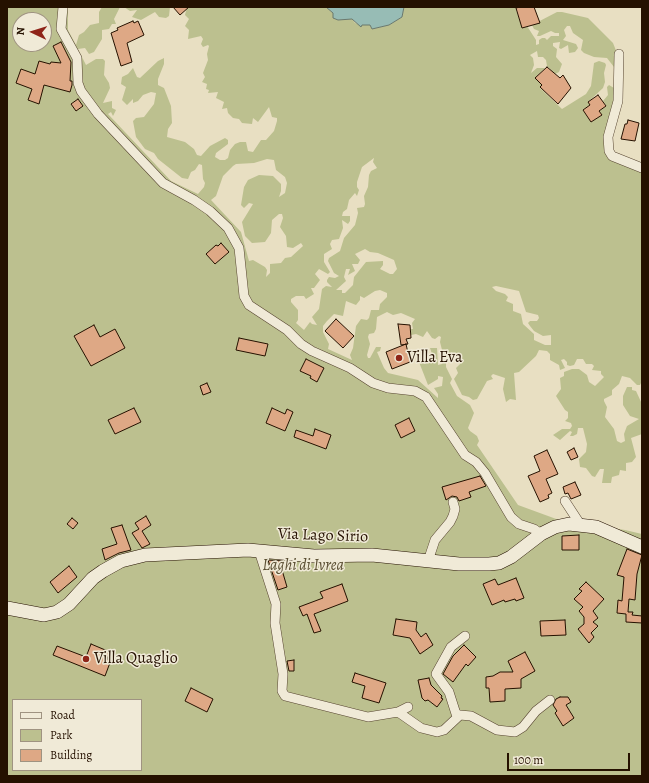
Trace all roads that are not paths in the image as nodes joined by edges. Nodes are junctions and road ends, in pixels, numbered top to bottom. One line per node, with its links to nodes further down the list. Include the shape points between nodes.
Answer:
1 (62, 7): 7 (street, via 61,29 77,58 78,83 81,91 98,114 163,183 210,211 228,228 239,248 244,296 249,305 287,330 312,351 350,368 373,383 388,388 415,391 426,397 460,449 486,473 511,517 519,524)
2 (619, 54): 3 (street, via 618,101 608,137 609,151 612,156)
3 (642, 168)
4 (565, 501): 6 (street)
5 (453, 502): 10 (street, via 453,516 435,540)
6 (580, 524): 7 (main road, Via Lago Sirio, via 554,527); 8 (main road, Via Lago Sirio, via 596,527)
7 (541, 534): 10 (main road, Via Lago Sirio, via 499,563 469,565)
8 (642, 547)
9 (253, 550): 10 (main road, Via Lago Sirio, via 314,556 372,555); 11 (main road, Via Lago Sirio, via 156,554 121,561 93,578 69,604 57,612 44,615); 15 (street, via 276,604 275,623 284,674 284,696 321,703 368,717)
10 (428, 562)
11 (7, 608)
12 (465, 636): 16 (street, via 452,647 436,674 449,692)
13 (550, 700): 16 (street, via 536,710 523,728 515,732 493,728 471,716)
14 (408, 707): 15 (street)
15 (398, 712): 16 (street, via 421,728 437,732 444,730)
16 (459, 713)

